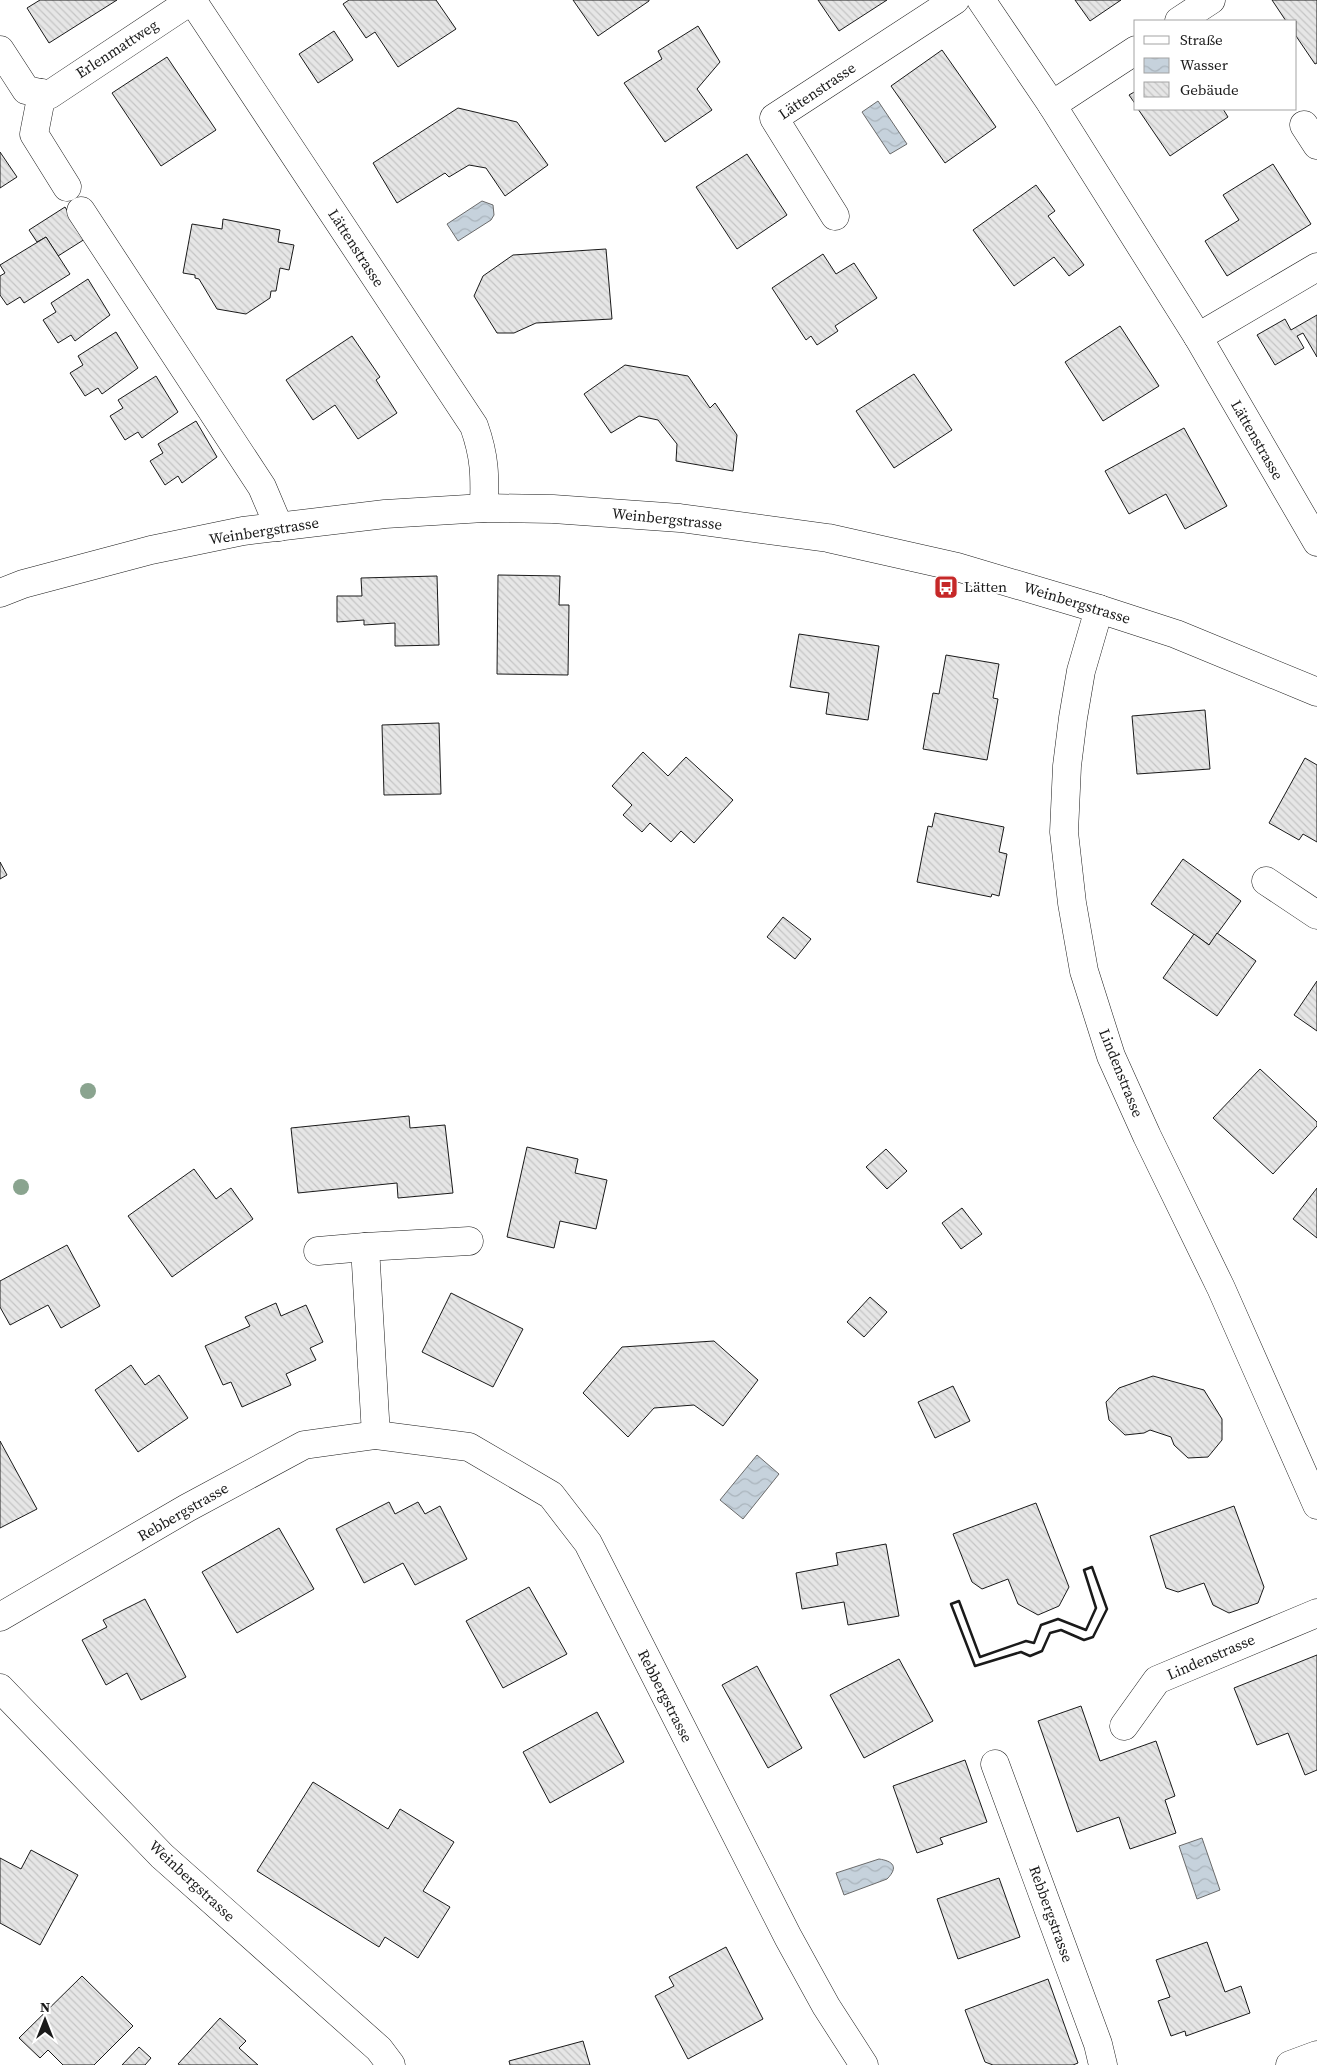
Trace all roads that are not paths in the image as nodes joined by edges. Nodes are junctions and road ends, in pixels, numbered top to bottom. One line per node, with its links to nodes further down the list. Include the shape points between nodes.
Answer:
1 (192, 0): 8 (street, Erlenmattweg, via 49,94); 15 (street, Lättenstrasse, via 474,426 485,470)
2 (955, 0): 12 (street, Lättenstrasse, via 774,118)
3 (981, 0): 9 (street, Lättenstrasse)
4 (1207, 2): 5 (street)
5 (1180, 20)
6 (0, 50): 8 (street, via 26,90)
7 (1134, 51): 9 (street)
8 (42, 93): 10 (street, via 34,134)
9 (1052, 105): 14 (street, Lättenstrasse)
10 (67, 187)
11 (81, 211): 16 (street, via 262,486)
12 (835, 216)
13 (1317, 267): 14 (street)
14 (1198, 337): 17 (street, Lättenstrasse)
15 (484, 508): 16 (street, Weinbergstrasse, via 385,514); 19 (street, Weinbergstrasse, via 680,518 828,538 957,567)
16 (279, 527): 18 (street, Weinbergstrasse, via 150,550)
17 (1317, 542)
18 (0, 593)
19 (1099, 609): 20 (street, Weinbergstrasse); 27 (street, Lindenstrasse, via 1080,671 1067,766 1065,823 1072,903 1084,971 1115,1065 1146,1136)
20 (1314, 683)
21 (1266, 881): 22 (street)
22 (1317, 915)
23 (469, 1241): 24 (street)
24 (365, 1247): 25 (street); 26 (street)
25 (318, 1251)
26 (376, 1435): 30 (street, Rebbergstrasse, via 304,1445 187,1508); 36 (street, Rebbergstrasse, via 469,1447 551,1495 562,1509 588,1543 788,1937 826,2006)
27 (1311, 1474): 28 (street, Lindenstrasse)
28 (1317, 1505)
29 (1317, 1613): 32 (street, Lindenstrasse, via 1157,1680)
30 (0, 1618)
31 (0, 1688): 35 (street, Weinbergstrasse, via 162,1856 379,2050)
32 (1124, 1726)
33 (995, 1764): 37 (street, Rebbergstrasse)
34 (1317, 2055): 38 (street)
35 (391, 2065)
36 (864, 2065)
37 (1103, 2065)
38 (1290, 2065)

